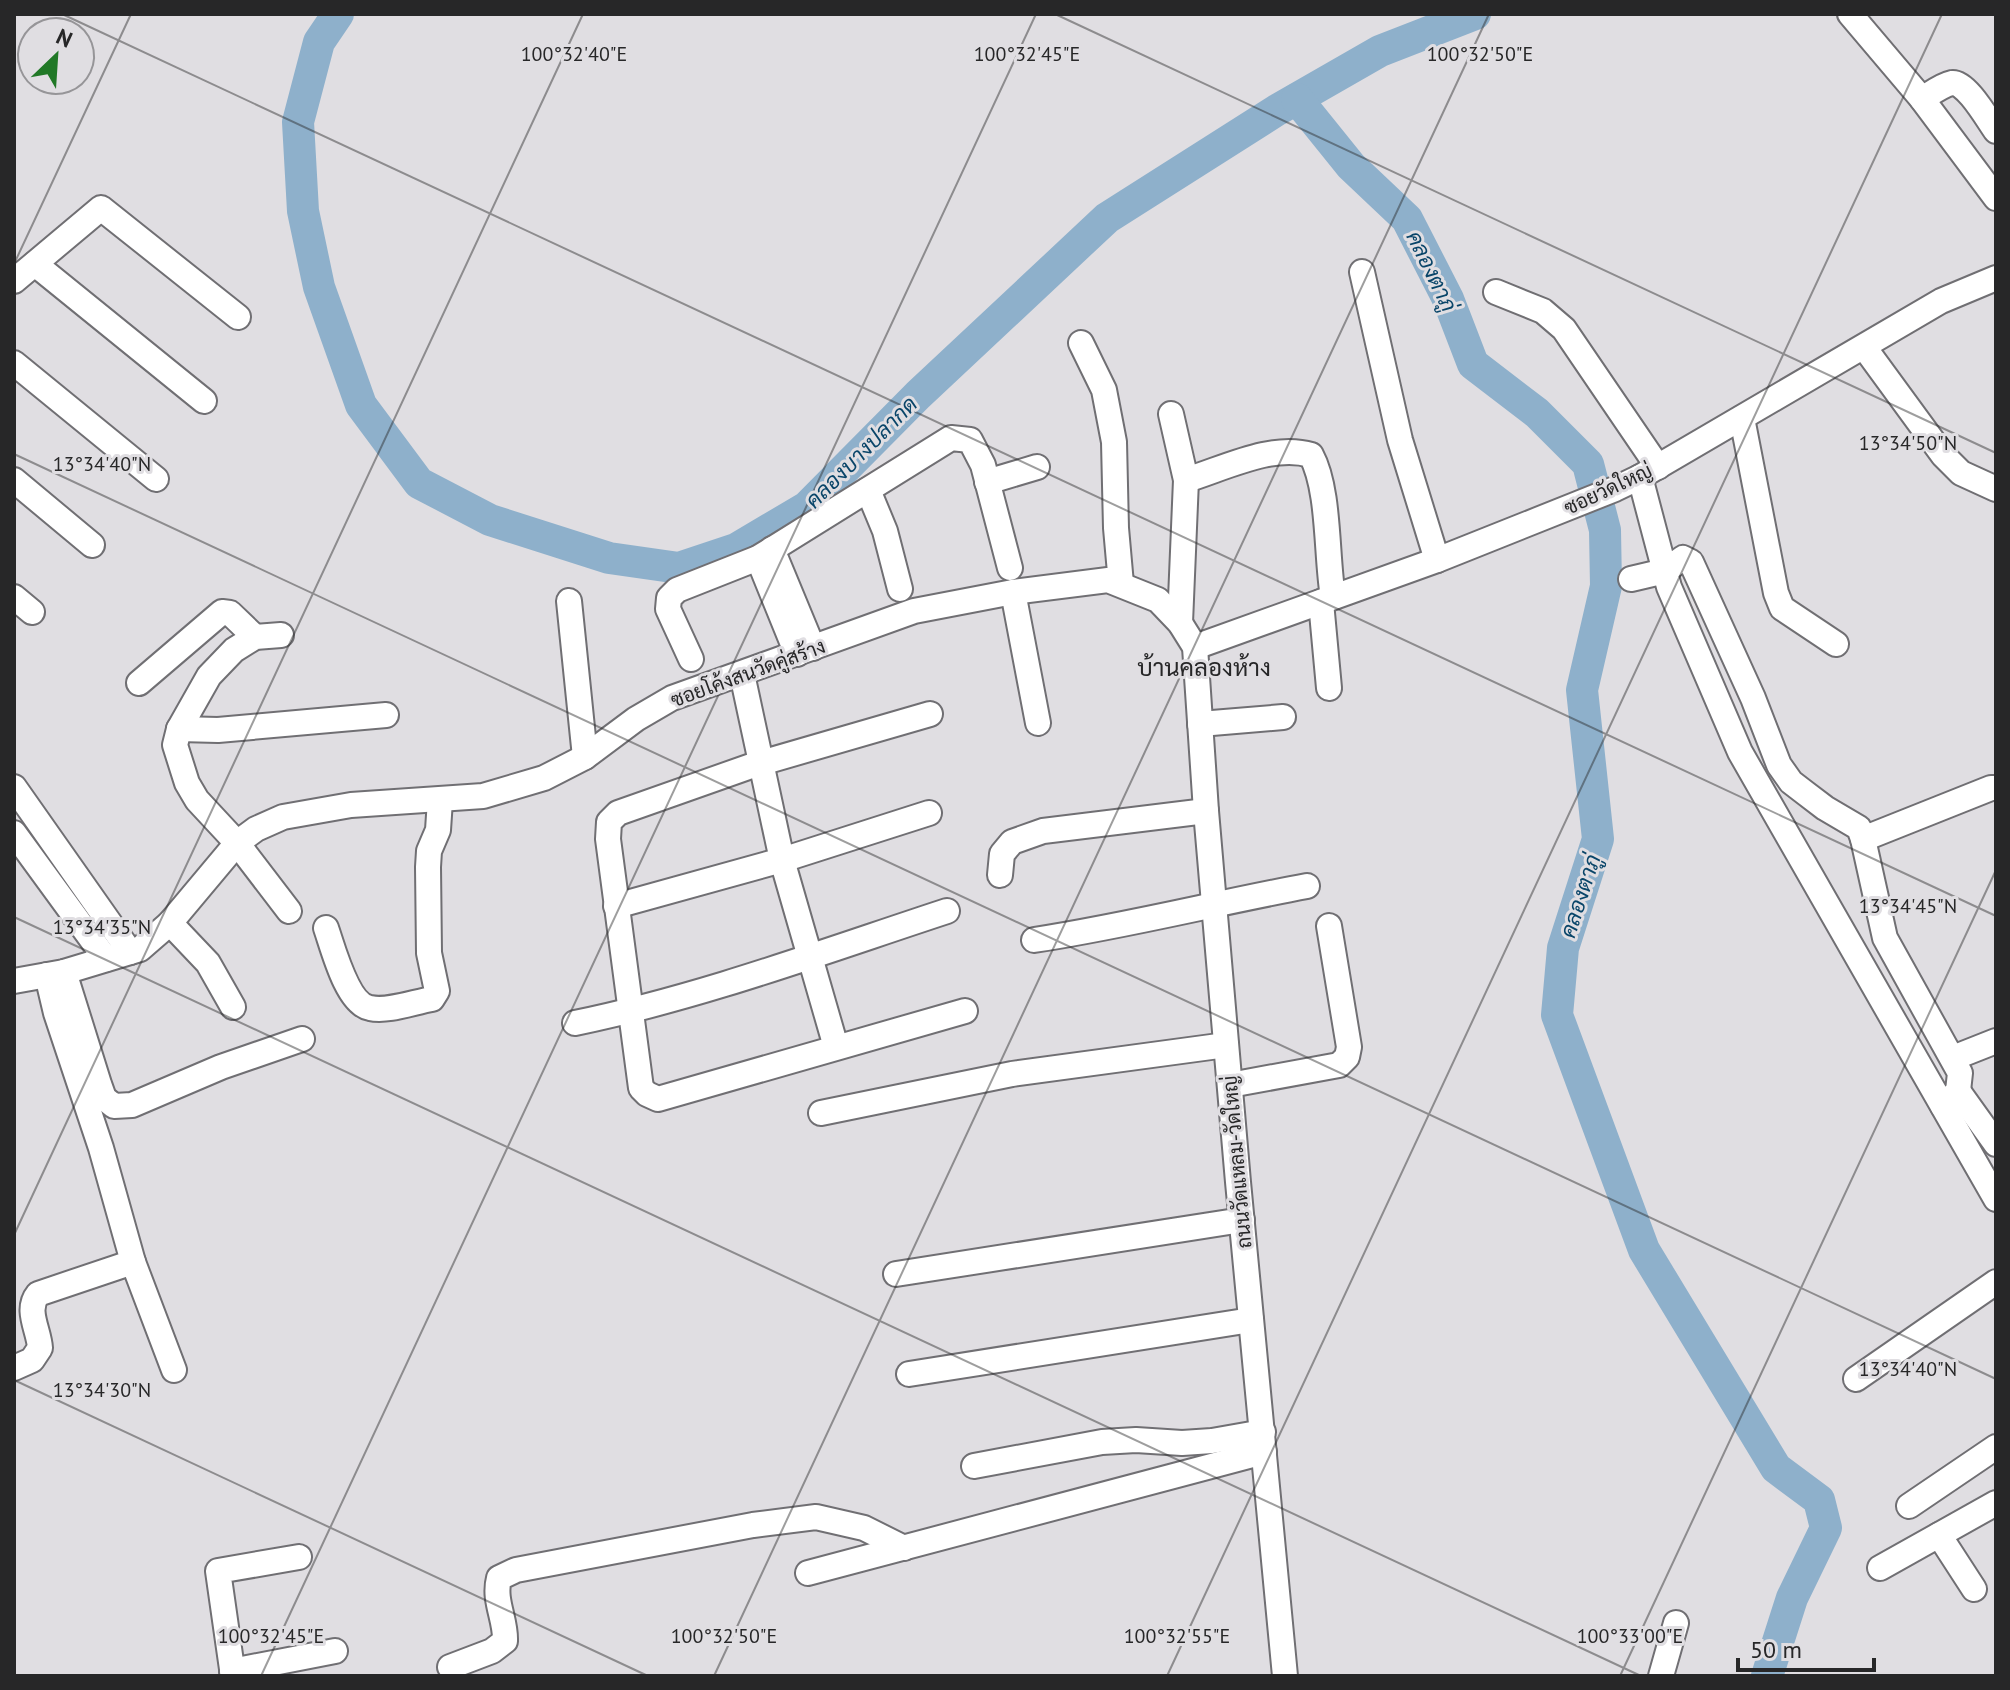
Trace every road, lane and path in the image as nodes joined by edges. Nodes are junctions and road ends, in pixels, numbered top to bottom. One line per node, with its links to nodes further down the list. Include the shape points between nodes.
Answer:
1 (1850, 14): 2 (street)
2 (1922, 99): 3 (street, via 1960,84); 4 (street)
3 (1996, 131)
4 (1996, 198)
5 (35, 264): 8 (street); 10 (street, via 101,208); 14 (street)
6 (1362, 272): 27 (street, via 1400,440)
7 (1996, 278): 12 (street, ซอยวัดใหญ่, via 1951,296)
8 (14, 281)
9 (1496, 292): 18 (street, via 1543,311 1564,329)
10 (238, 317)
11 (1081, 343): 31 (street, via 1104,390 1114,442)
12 (1864, 347): 16 (street, ซอยวัดใหญ่); 23 (street, via 1943,455 1961,473)
13 (14, 363): 19 (street)
14 (204, 401)
15 (1171, 414): 21 (street)
16 (1742, 418): 18 (street, ซอยวัดใหญ่); 38 (street, via 1782,608)
17 (1037, 467): 22 (street)
18 (1649, 472): 27 (street, ซอยวัดใหญ่); 28 (street)
19 (156, 479)
20 (14, 480): 25 (street)
21 (1186, 480): 33 (street, via 1262,456 1299,451 1311,455 1325,510); 35 (street)
22 (987, 482): 24 (street, via 970,440 962,437 951,438); 30 (street)
23 (1996, 489)
24 (868, 490): 26 (street); 32 (street)
25 (92, 545)
26 (765, 553): 40 (street); 41 (street, via 669,598 668,609)
27 (1437, 560): 33 (street, ซอยวัดใหญ่)
28 (1665, 571): 29 (street); 59 (street, via 1683,558 1691,562 1779,765 1798,787 1859,828); 87 (street, via 1740,752)
29 (1631, 579)
30 (1012, 580): 31 (street, ซอยโค้งสนวัดคู่สร้าง); 40 (street, ซอยโค้งสนวัดคู่สร้าง); 48 (street)
31 (1121, 584): 35 (street, ซอยโค้งสนวัดคู่สร้าง, via 1158,600)
32 (900, 589)
33 (1327, 600): 39 (street, ซอยวัดใหญ่); 44 (street)
34 (569, 601): 51 (street)
35 (1180, 623): 39 (street, ซอยโค้งสนวัดคู่สร้าง)
36 (281, 635): 37 (street)
37 (255, 637): 43 (street, via 230,613 222,612); 50 (street, via 209,676)
38 (1836, 644)
39 (1195, 647): 49 (street, ถนนวัดแหลม-วัดใหญ่)
40 (805, 651): 42 (street, ซอยโค้งสนวัดคู่สร้าง)
41 (691, 659)
42 (736, 676): 51 (street, ซอยโค้งสนวัดคู่สร้าง, via 672,698); 52 (street)
43 (139, 683)
44 (1329, 688)
45 (930, 714): 52 (street)
46 (386, 715): 50 (street)
47 (1283, 717): 49 (street)
48 (1038, 723)
49 (1200, 724): 56 (street, ถนนวัดแหลม-วัดใหญ่)
50 (179, 729): 60 (street, via 175,745 187,783)
51 (585, 757): 55 (street, ซอยโค้งสนวัดคู่สร้าง, via 544,778 483,796)
52 (760, 768): 61 (street); 65 (street, via 618,813 609,822 608,839)
53 (14, 787): 72 (street)
54 (1996, 788): 59 (street)
55 (440, 800): 60 (street, ซอยโค้งสนวัดคู่สร้าง, via 351,805 283,817); 70 (street, via 428,867 429,953 437,991 432,999 374,1009 362,1006 341,971)
56 (1206, 811): 62 (street, via 1043,831 1012,842 1002,854); 64 (street, ถนนวัดแหลม-วัดใหญ่)
57 (929, 813): 61 (street)
58 (14, 833): 74 (street)
59 (1863, 839): 85 (street, via 1885,938)
60 (237, 843): 66 (street); 68 (street, ซอยโค้งสนวัดคู่สร้าง)
61 (782, 860): 65 (street); 73 (street)
62 (1000, 875)
63 (1307, 886): 64 (street)
64 (1214, 903): 71 (street); 83 (street, ถนนวัดแหลม-วัดใหญ่)
65 (616, 906): 79 (street)
66 (289, 911)
67 (947, 911): 73 (street)
68 (170, 923): 72 (street, ซอยโค้งสนวัดคู่สร้าง); 77 (street, via 208,963)
69 (1329, 926): 86 (street, via 1347,1057 1339,1065)
70 (326, 928)
71 (1034, 940)
72 (130, 952): 74 (street, ซอยโค้งสนวัดคู่สร้าง)
73 (810, 956): 79 (street); 84 (street)
74 (106, 959): 75 (street, ซอยโค้งสนวัดคู่สร้าง)
75 (55, 974): 76 (street, ซอยโค้งสนวัดคู่สร้าง); 81 (street, via 104,1098 114,1106 132,1105); 92 (street, via 56,1013)
76 (14, 981)
77 (233, 1007)
78 (965, 1011): 84 (street)
79 (629, 1012): 80 (street); 84 (street, via 641,1088 658,1099)
80 (575, 1023)
81 (302, 1039)
82 (1996, 1041): 85 (street)
83 (1226, 1045): 86 (street, ถนนวัดแหลม-วัดใหญ่); 88 (street, via 1012,1074)
84 (836, 1047)
85 (1953, 1058): 87 (street, via 1960,1073)
86 (1230, 1085): 91 (street, ถนนวัดแหลม-วัดใหญ่)
87 (1951, 1098): 89 (street); 90 (street)
88 (821, 1113)
89 (1996, 1144)
90 (1996, 1199)
91 (1242, 1220): 93 (street); 95 (street, ถนนวัดแหลม-วัดใหญ่)
92 (133, 1262): 96 (street, via 38,1294 31,1309 40,1348 32,1360); 97 (street)
93 (896, 1274)
94 (1996, 1282): 99 (street)
95 (1251, 1320): 98 (street); 100 (street, ถนนวัดแหลม-วัดใหญ่)
96 (14, 1368)
97 (174, 1370)
98 (909, 1374)
99 (1856, 1379)
100 (1264, 1442): 102 (street, via 1102,1442); 106 (street); 115 (street, ถนนวัดแหลม-วัดใหญ่)
101 (1996, 1447): 104 (street)
102 (974, 1466)
103 (1996, 1503): 105 (street)
104 (1909, 1506)
105 (1939, 1535): 108 (street); 110 (street)
106 (904, 1548): 109 (street); 113 (street, via 864,1528 816,1517 516,1570 499,1578 496,1592 505,1641)
107 (299, 1557): 114 (street, via 218,1571)
108 (1880, 1568)
109 (808, 1573)
110 (1974, 1589)
111 (1676, 1623): 116 (street)
112 (335, 1651): 114 (street)
113 (450, 1667)
114 (233, 1674)
115 (1285, 1676)
116 (1661, 1676)

